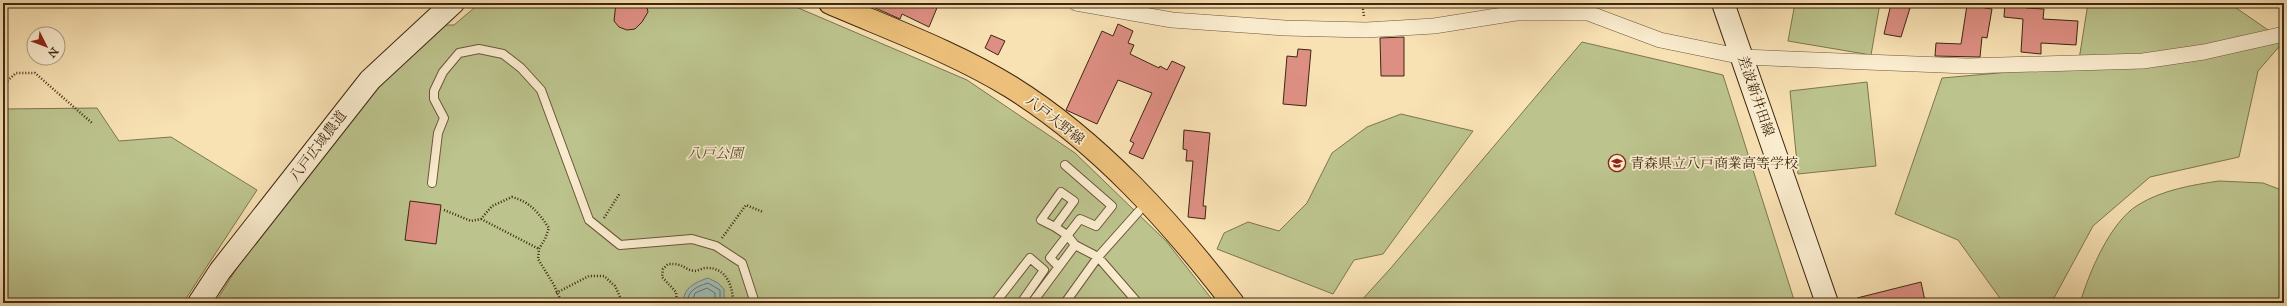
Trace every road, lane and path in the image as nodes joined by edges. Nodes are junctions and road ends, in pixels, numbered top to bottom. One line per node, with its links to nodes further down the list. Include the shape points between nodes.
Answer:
1 (453, 3): 25 (street, 八戸広域農道, via 370,80 220,271)
2 (830, 3): 36 (main road, 八戸大野線, via 967,62 1010,86 1064,124 1157,211)
3 (1076, 3): 6 (street, via 1172,20 1285,28 1366,30 1434,26 1516,12 1588,13 1660,40)
4 (1723, 3): 6 (street, 差波新井田線)
5 (2284, 34): 6 (street, via 2204,52 2143,61 2097,64 1967,66)
6 (1743, 58): 37 (street, 差波新井田線)
7 (3, 85): 8 (path, via 16,73 35,73)
8 (92, 123)
9 (1065, 165): 18 (lane, via 1112,206 1096,226 1080,219)
10 (432, 183): 16 (lane, via 438,133 444,118 434,99 434,91 443,72 458,53 480,49 503,54 521,68 541,90 589,220)
11 (620, 193): 16 (path)
12 (444, 210): 15 (path, via 471,221)
13 (1139, 211): 22 (lane)
14 (763, 212): 20 (path, via 746,204)
15 (481, 219): 21 (path); 21 (path, via 492,206 512,197 526,201 539,213 549,228)
16 (598, 227): 20 (lane, via 620,245 692,239)
17 (1055, 228): 18 (lane)
18 (1067, 235): 19 (lane); 23 (lane, via 1050,258)
19 (1075, 245): 22 (lane); 23 (lane)
20 (716, 246): 30 (lane, via 742,263)
21 (539, 249): 24 (path, via 538,259)
22 (1098, 257): 34 (lane); 35 (lane)
23 (1058, 266): 33 (lane)
24 (556, 293): 26 (path); 27 (path, via 589,276 604,276 615,286)
25 (199, 303)
26 (562, 303)
27 (623, 303)
28 (677, 303): 29 (path, via 676,292 662,277 663,269 668,264 679,263 694,271 707,268 719,271 733,288)
29 (733, 303)
30 (755, 303)
31 (995, 303): 32 (lane, via 1030,258 1044,270)
32 (1021, 303)
33 (1032, 303)
34 (1065, 303)
35 (1138, 303)
36 (1233, 303)
37 (1827, 303)

